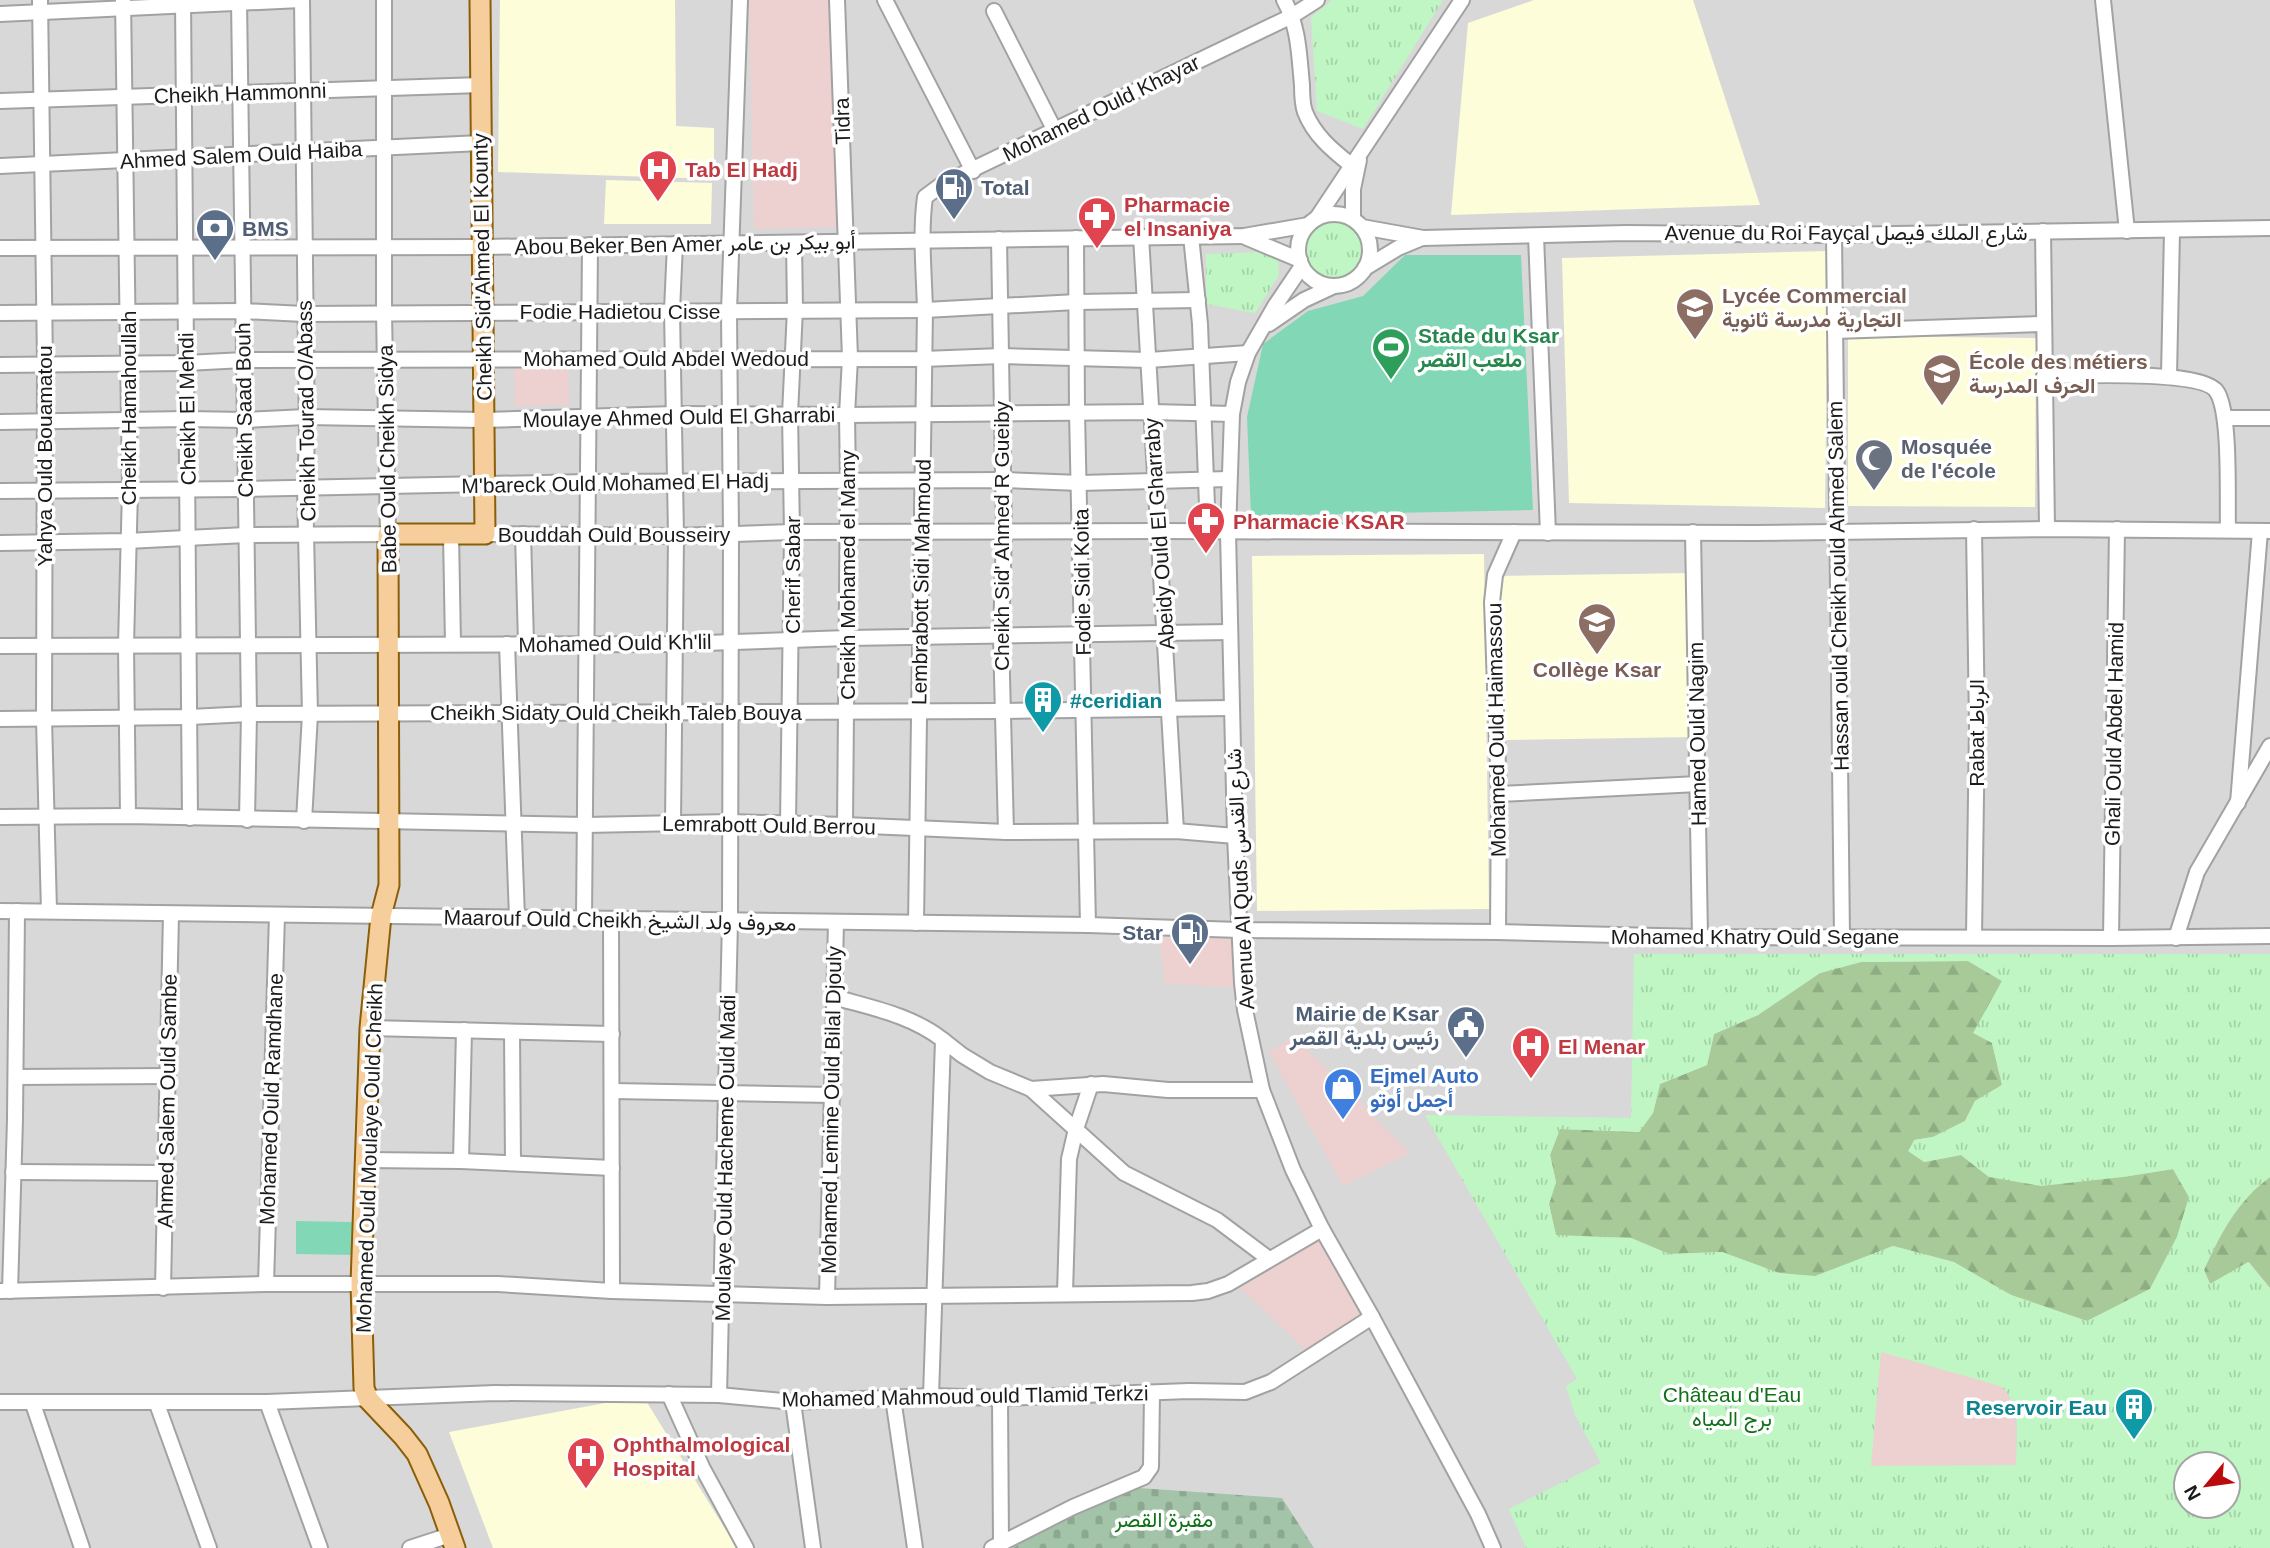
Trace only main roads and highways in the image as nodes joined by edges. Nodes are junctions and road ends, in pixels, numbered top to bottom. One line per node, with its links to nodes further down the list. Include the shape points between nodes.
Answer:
1 (480, 0): 3 (main road, Cheikh Sid'Ahmed El Kounty)
2 (388, 534): 3 (main road, Bouddah Ould Bousseiry); 4 (main road, Babe Ould Cheikh Sidya, via 389,885)
3 (485, 534)
4 (381, 916): 5 (main road, Mohamed Ould Moulaye Ould Cheikh, via 370,1028 361,1284 363,1388 417,1454)
5 (452, 1541)

